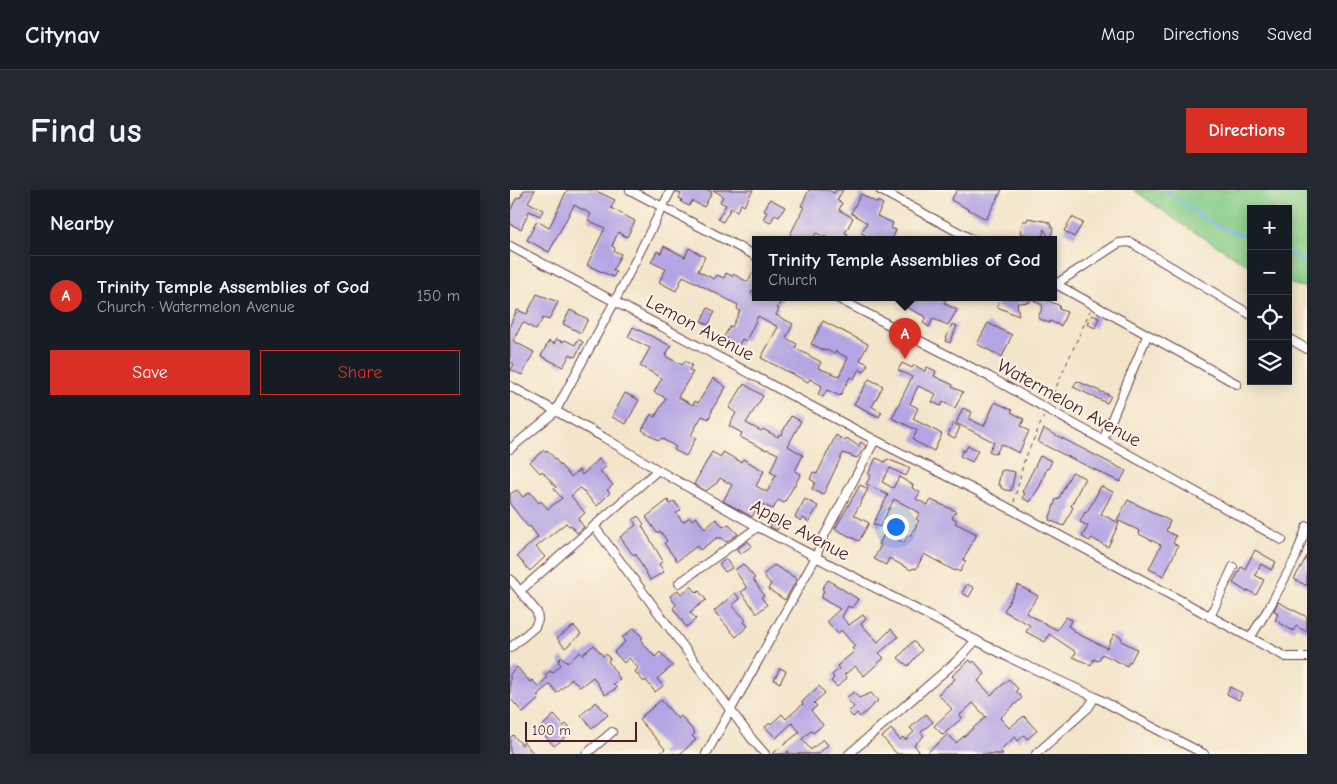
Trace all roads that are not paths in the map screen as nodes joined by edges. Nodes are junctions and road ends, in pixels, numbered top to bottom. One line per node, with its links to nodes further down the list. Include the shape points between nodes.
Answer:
1 (630, 190): 4 (street)
2 (671, 190): 4 (street)
3 (880, 190): 5 (street)
4 (662, 207): 7 (street); 10 (street)
5 (966, 236)
6 (510, 246): 10 (street, Lemon Avenue)
7 (752, 254)
8 (1057, 283): 12 (street, via 1119,243 1130,242)
9 (1057, 285): 13 (street)
10 (615, 301): 18 (street); 19 (street, Lemon Avenue)
11 (843, 301): 20 (street, Watermelon Avenue)
12 (1247, 313)
13 (1147, 336): 16 (street); 20 (street)
14 (1291, 340): 15 (street)
15 (1307, 349)
16 (1237, 384)
17 (510, 386): 18 (street, Apple Avenue)
18 (556, 412): 21 (street); 22 (street, Apple Avenue)
19 (875, 440): 27 (street); 32 (street, Lemon Avenue)
20 (1103, 440): 26 (street, Watermelon Avenue)
21 (510, 449)
22 (658, 470): 23 (street); 25 (street, Apple Avenue)
23 (594, 526): 31 (street); 38 (street)
24 (1307, 526): 33 (street, via 1295,559)
25 (758, 527): 27 (street, Apple Avenue); 30 (street)
26 (1282, 540)
27 (816, 557): 34 (street, Apple Avenue); 38 (street)
28 (1233, 567): 32 (street)
29 (510, 578): 31 (street)
30 (679, 584)
31 (520, 591): 35 (street, via 537,612 538,620 535,627)
32 (1210, 617): 33 (street, Lemon Avenue)
33 (1250, 638): 36 (street, Lemon Avenue, via 1286,657)
34 (976, 640): 37 (street, Apple Avenue); 43 (street, via 960,658)
35 (510, 648)
36 (1307, 657)
37 (1095, 697): 44 (street, via 1088,708); 45 (street, Apple Avenue)
38 (731, 710): 41 (street); 42 (street)
39 (612, 732): 40 (street)
40 (586, 754)
41 (706, 754)
42 (765, 754)
43 (848, 754)
44 (1036, 754)
45 (1204, 754)

